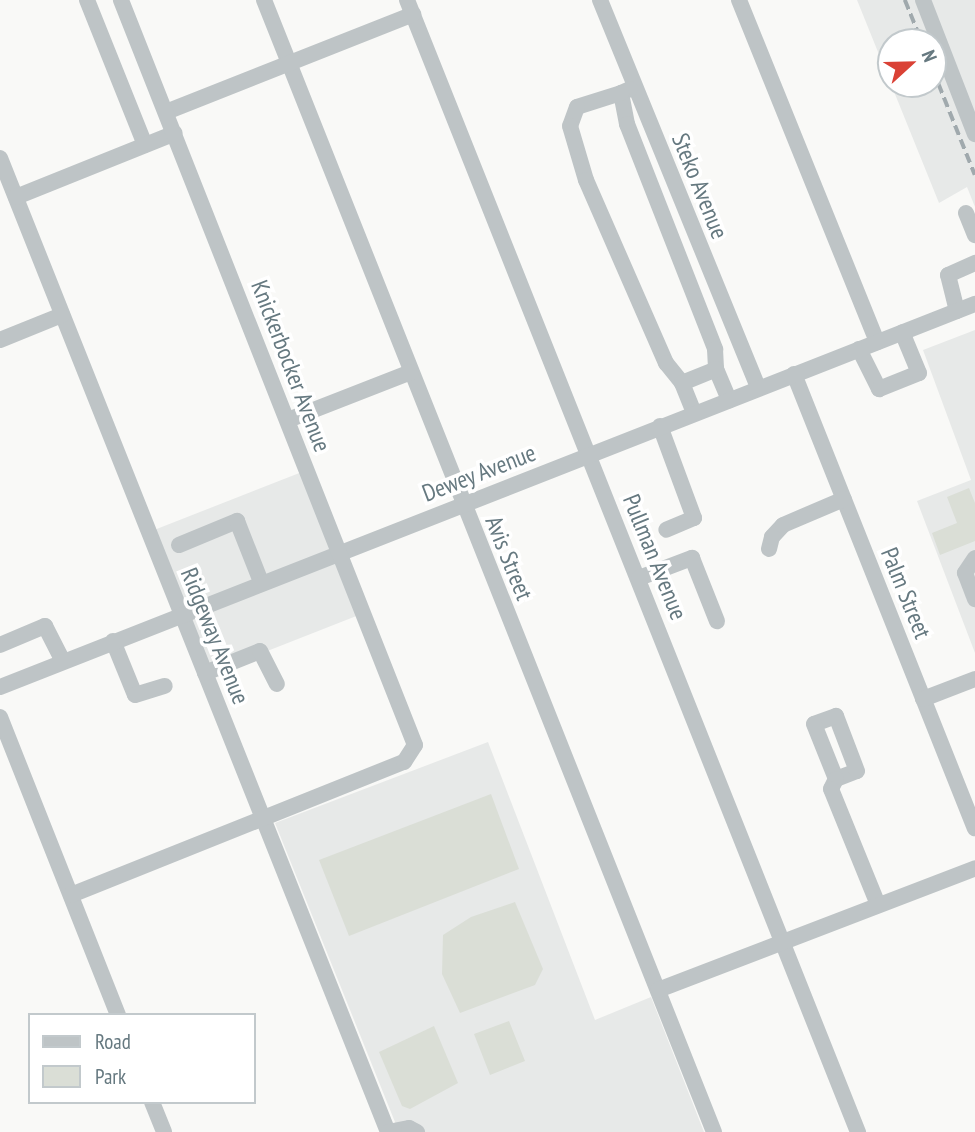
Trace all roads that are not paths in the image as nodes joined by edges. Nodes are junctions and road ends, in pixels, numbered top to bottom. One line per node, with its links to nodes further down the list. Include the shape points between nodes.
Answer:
1 (87, 0): 13 (street)
2 (121, 0): 10 (street, Knickerbocker Avenue)
3 (264, 0): 8 (street, Avis Street)
4 (600, 0): 9 (street, Steko Avenue)
5 (739, 0): 24 (street)
6 (923, 0): 12 (street)
7 (410, 7): 8 (street); 35 (street, Pullman Avenue)
8 (289, 63): 10 (street); 27 (street, Avis Street)
9 (628, 89): 26 (street, via 627,124 715,349); 29 (street, via 577,107 570,125 586,180 666,363); 30 (street, Steko Avenue)
10 (166, 112): 11 (street, Knickerbocker Avenue)
11 (174, 133): 13 (street); 33 (street, Knickerbocker Avenue)
12 (975, 134)
13 (145, 145): 15 (street)
14 (0, 158): 15 (street, Ridgeway Avenue)
15 (16, 197): 21 (street, Ridgeway Avenue)
16 (966, 213): 17 (street)
17 (975, 235)
18 (975, 263): 20 (street, via 948,275)
19 (975, 304): 20 (street, Dewey Avenue)
20 (957, 311): 22 (street, Dewey Avenue)
21 (62, 314): 23 (street); 46 (street, Ridgeway Avenue)
22 (902, 332): 24 (street, Dewey Avenue); 25 (street, via 919,373 879,389)
23 (0, 340)
24 (877, 342): 25 (street, Dewey Avenue)
25 (859, 349): 28 (street, Dewey Avenue)
26 (716, 369): 29 (street); 31 (street)
27 (411, 372): 33 (street); 37 (street, Avis Street)
28 (794, 374): 30 (street, Dewey Avenue); 36 (street, Palm Street)
29 (682, 383): 32 (street)
30 (758, 388): 31 (street, Dewey Avenue)
31 (729, 400): 32 (street, Dewey Avenue)
32 (694, 413): 34 (street, Dewey Avenue)
33 (288, 420): 41 (street, Knickerbocker Avenue)
34 (660, 426): 35 (street, Dewey Avenue); 38 (street, via 694,518)
35 (589, 454): 37 (street, Dewey Avenue); 43 (street, Pullman Avenue)
36 (844, 499): 40 (street, via 783,525); 56 (street, Palm Street)
37 (463, 503): 41 (street, Dewey Avenue); 65 (street, Avis Street)
38 (666, 530)
39 (179, 545): 44 (street, via 237,521)
40 (769, 549)
41 (340, 552): 44 (street, Dewey Avenue); 59 (street, Knickerbocker Avenue, via 415,749 404,762)
42 (975, 558): 45 (street, via 965,573)
43 (639, 578): 47 (street, via 692,558); 64 (street, Pullman Avenue)
44 (261, 582): 46 (street, Dewey Avenue)
45 (975, 598)
46 (182, 613): 48 (street, Dewey Avenue); 51 (street, Ridgeway Avenue)
47 (717, 621)
48 (113, 641): 50 (street, Dewey Avenue); 54 (street, via 135,695)
49 (0, 645): 50 (street, via 45,626)
50 (62, 661): 55 (street, Dewey Avenue)
51 (205, 673): 53 (street, via 260,651); 59 (street, Ridgeway Avenue)
52 (975, 679): 56 (street)
53 (277, 684)
54 (165, 686)
55 (0, 687)
56 (923, 699): 60 (street, Palm Street)
57 (0, 717): 62 (street)
58 (836, 779): 63 (street, via 831,789)
59 (263, 818): 62 (street); 69 (street, Ridgeway Avenue)
60 (975, 828)
61 (975, 868): 63 (street)
62 (71, 895): 66 (street)
63 (878, 905): 64 (street)
64 (784, 942): 65 (street); 72 (street, Pullman Avenue)
65 (658, 990): 71 (street, Avis Street)
66 (117, 1013)
67 (153, 1104): 68 (street)
68 (164, 1132)
69 (388, 1132): 70 (street, via 409,1128)
70 (417, 1132)
71 (714, 1132)
72 (858, 1132)

